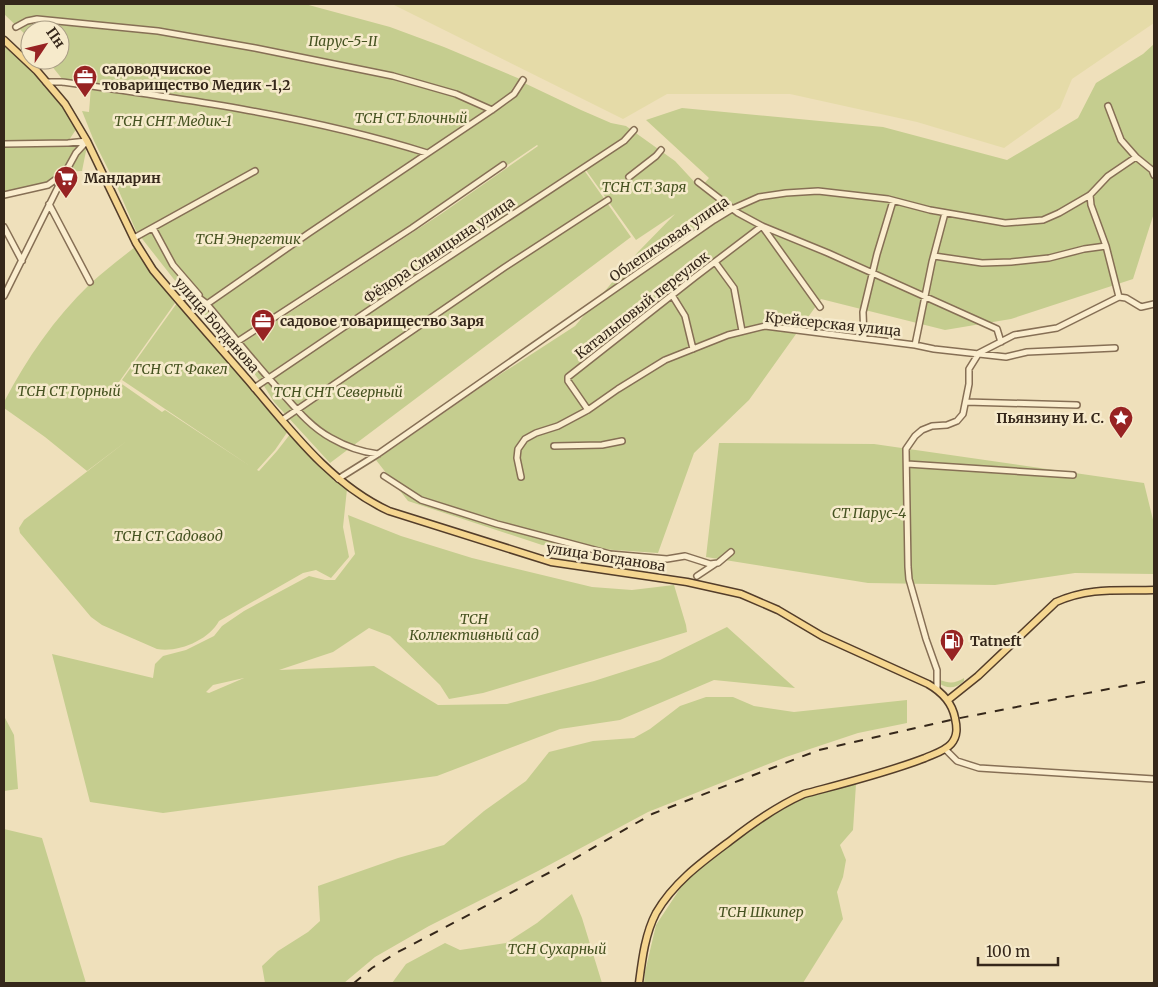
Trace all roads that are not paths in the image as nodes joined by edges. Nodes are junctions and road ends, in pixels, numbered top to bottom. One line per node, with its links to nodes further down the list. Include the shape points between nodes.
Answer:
1 (16, 27): 6 (street, via 37,18 158,31 393,76 456,94)
2 (4, 40): 4 (main road, улица Богданова)
3 (523, 80): 6 (street, via 514,94)
4 (46, 82): 8 (main road, улица Богданова, via 65,104); 11 (street, via 222,106 373,136)
5 (1108, 106): 12 (street, via 1121,140)
6 (492, 110): 11 (street)
7 (634, 130): 55 (street, Фёдора Синицына улица, via 624,141)
8 (87, 141): 9 (street); 15 (street); 29 (main road, улица Богданова)
9 (4, 144)
10 (661, 150): 17 (street)
11 (427, 153): 43 (street)
12 (1136, 157): 16 (street); 20 (street, Облепиховая улица, via 1108,176)
13 (504, 164): 48 (street, via 412,228)
14 (256, 171): 28 (street)
15 (65, 172): 19 (street, via 48,185); 23 (street)
16 (1154, 175)
17 (629, 177)
18 (698, 182): 24 (street)
19 (4, 195)
20 (1090, 195): 25 (street, Облепиховая улица, via 1043,220 1004,223); 30 (street, via 1090,205)
21 (608, 200): 59 (street)
22 (893, 201): 24 (street, Облепиховая улица, via 839,193 786,193 759,197); 25 (street, Облепиховая улица); 34 (street)
23 (49, 204): 32 (street); 36 (street)
24 (732, 209): 26 (street); 64 (street, Облепиховая улица)
25 (945, 213): 31 (street)
26 (762, 226): 33 (street, Катальповый переулок); 34 (street); 45 (street)
27 (4, 227): 32 (street)
28 (153, 228): 29 (street); 43 (street, via 173,265)
29 (134, 238): 42 (main road, улица Богданова, via 153,270)
30 (1106, 246): 31 (street, via 1011,262 982,263); 41 (street)
31 (934, 256): 40 (street)
32 (22, 262): 37 (street)
33 (715, 262): 39 (street, Катальповый переулок); 46 (street, via 734,288)
34 (872, 272): 40 (street); 47 (street, via 863,312)
35 (4, 280): 37 (street)
36 (90, 282)
37 (11, 283): 38 (street)
38 (4, 296)
39 (672, 296): 52 (street, via 685,316); 60 (street, Катальповый переулок, via 568,377)
40 (924, 296): 49 (street, via 997,329); 50 (street)
41 (1119, 297): 44 (street, via 1141,307); 49 (street, via 1058,328 1014,335)
42 (178, 300): 43 (street, via 194,294); 53 (main road, улица Богданова)
43 (207, 304): 48 (street)
44 (1154, 304)
45 (820, 307)
46 (742, 331): 47 (street, Крейсерская улица, via 765,326); 52 (street, Крейсерская улица)
47 (864, 338): 50 (street, Крейсерская улица)
48 (237, 341): 53 (street); 55 (street)
49 (1001, 342): 54 (street)
50 (915, 345): 54 (street, Крейсерская улица)
51 (1115, 348): 54 (street, Крейсерская улица, via 1006,356)
52 (693, 349): 60 (street, Крейсерская улица, via 664,360)
53 (224, 351): 56 (main road, улица Богданова)
54 (979, 354): 57 (street, via 969,369)
55 (269, 379): 56 (street, Фёдора Синицына улица); 59 (street)
56 (254, 388): 61 (main road, улица Богданова)
57 (966, 402): 58 (street); 65 (street, via 957,421 932,426 915,436 906,449)
58 (1077, 405)
59 (296, 409): 61 (street); 64 (street, via 330,438 364,452)
60 (588, 410): 68 (street, Крейсерская улица, via 525,439 518,449 517,458)
61 (282, 420): 69 (main road, улица Богданова)
62 (622, 441): 63 (street)
63 (554, 446)
64 (378, 454): 69 (street, Облепиховая улица)
65 (907, 464): 66 (street); 74 (street, via 909,579 937,670)
66 (1072, 475)
67 (384, 476): 71 (street, via 421,500 551,539 610,554 667,559 686,556 710,564)
68 (521, 477)
69 (338, 478): 74 (main road, улица Богданова, via 370,502 389,511 535,558 567,566 687,582 741,594)
70 (731, 552): 71 (street)
71 (718, 563): 72 (street)
72 (697, 576)
73 (1154, 590): 75 (main road, via 1089,591 1056,602)
74 (937, 689): 75 (main road, улица Богданова)
75 (948, 700): 76 (main road, улица Богданова, via 954,711 956,733 953,742)
76 (945, 749): 77 (street, via 957,761 979,768); 78 (main road, via 909,764 804,794 752,824 682,878 656,914 645,947)
77 (1154, 779)
78 (639, 983)

